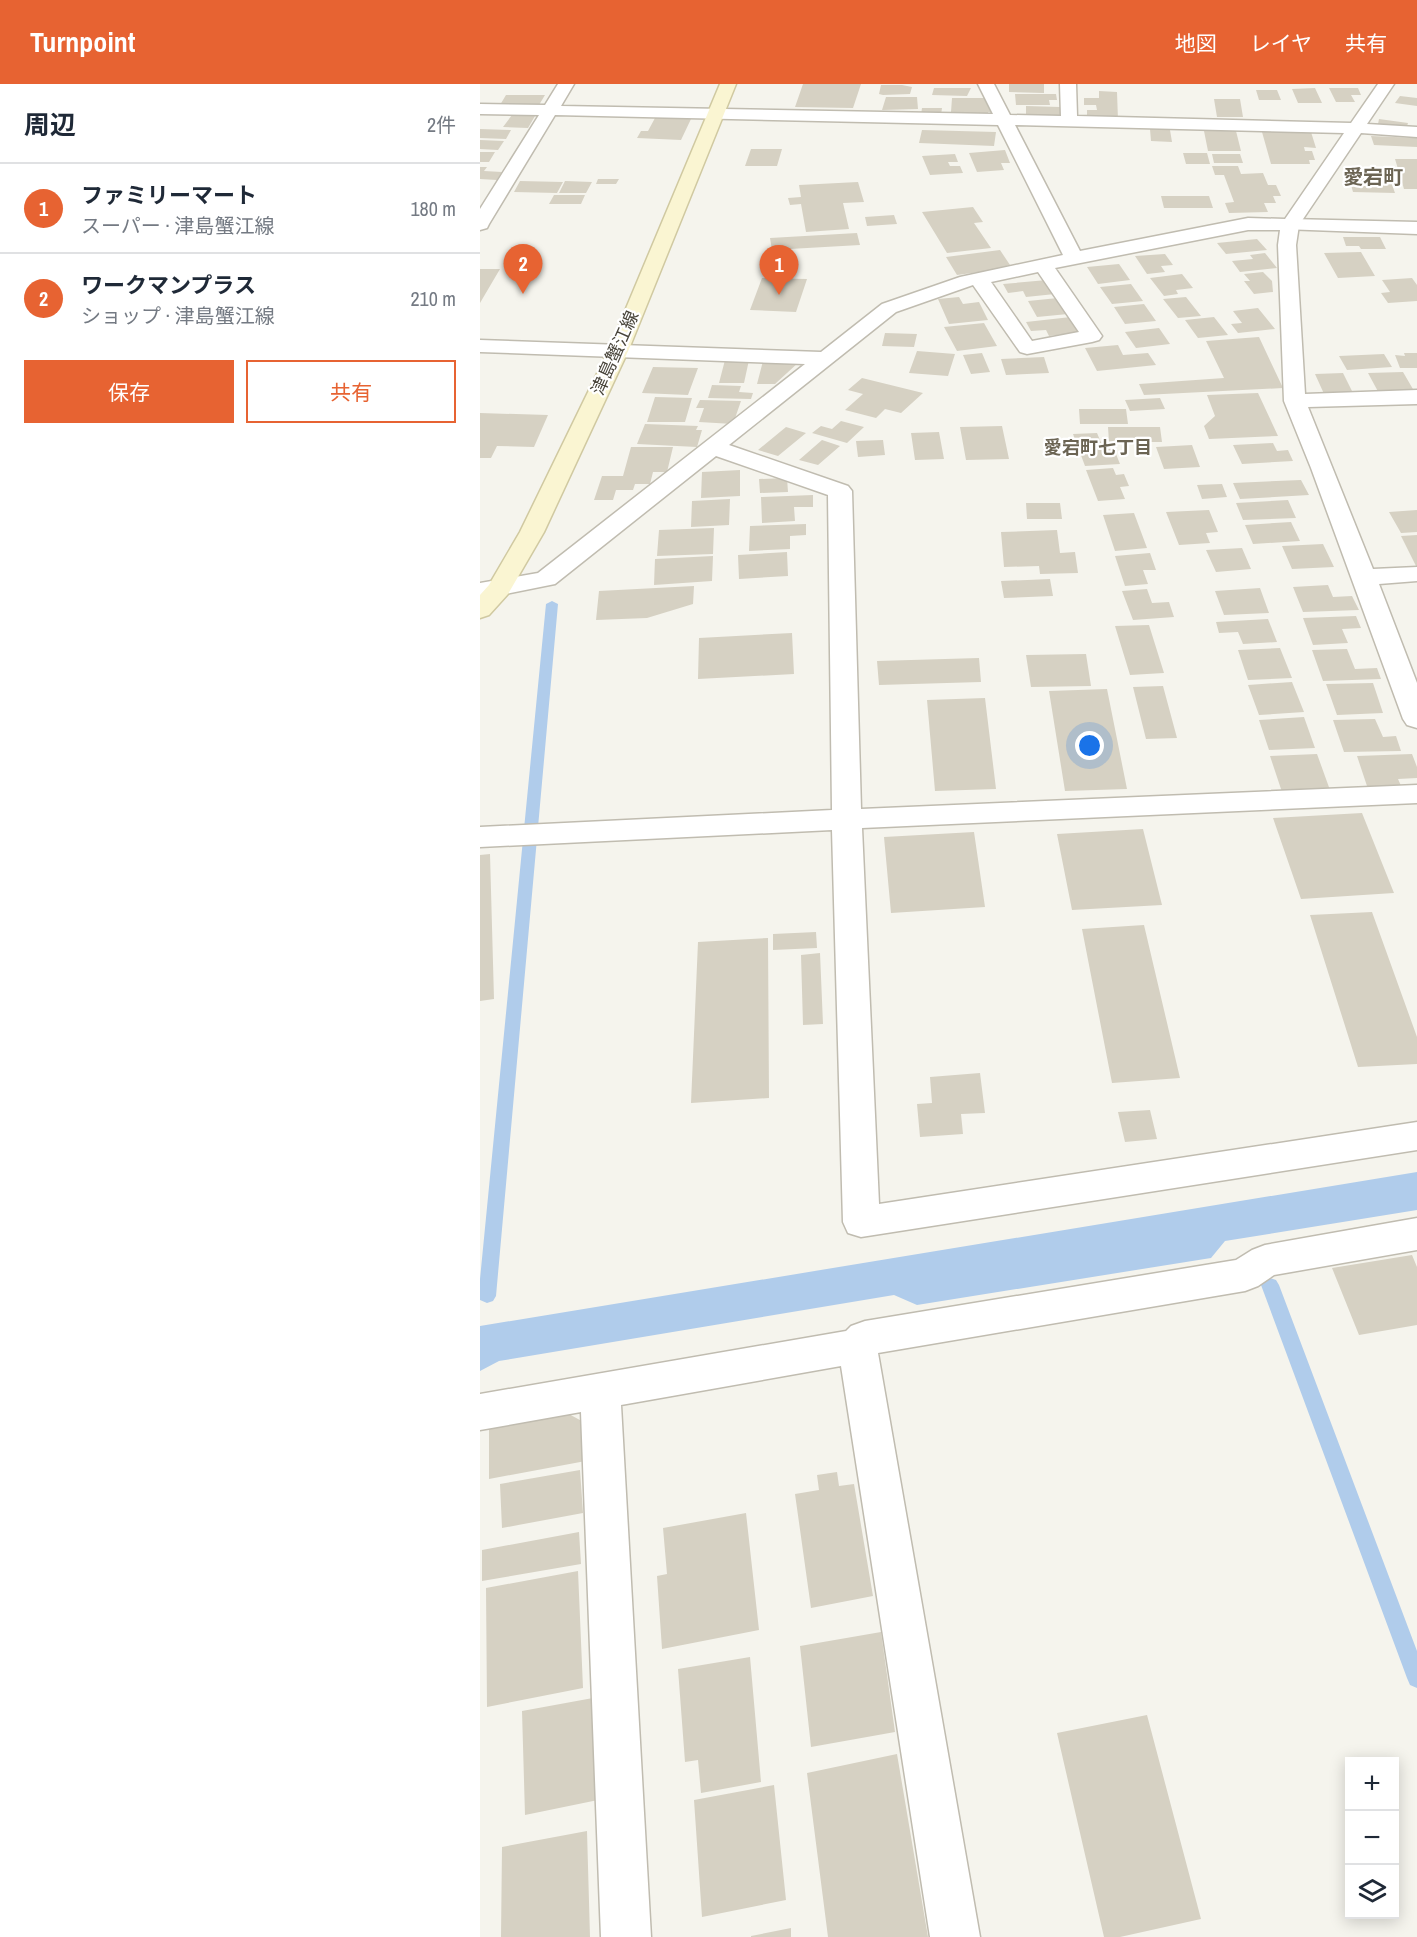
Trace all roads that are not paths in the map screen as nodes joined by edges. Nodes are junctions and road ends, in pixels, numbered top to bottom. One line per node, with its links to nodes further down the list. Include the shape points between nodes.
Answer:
1 (566, 84): 7 (street)
2 (728, 84): 8 (main road, 津島蟹江線)
3 (986, 84): 9 (street)
4 (1068, 84): 10 (street)
5 (1386, 84): 11 (street)
6 (480, 109): 7 (street)
7 (550, 111): 8 (street); 13 (street)
8 (714, 114): 9 (street); 20 (main road, 津島蟹江線)
9 (1004, 120): 10 (street); 16 (street)
10 (1069, 121): 11 (street)
11 (1357, 128): 12 (street); 14 (street)
12 (1417, 132)
13 (480, 224)
14 (1290, 225): 15 (street); 16 (street, via 1248,224); 23 (street, via 1287,245)
15 (1417, 228)
16 (1074, 258): 17 (street)
17 (1043, 265): 18 (street); 18 (street, via 1092,336 1027,348)
18 (978, 278): 21 (street, via 889,308)
19 (480, 346): 20 (street)
20 (619, 349): 21 (street); 27 (main road, 津島蟹江線, via 532,532)
21 (825, 358): 24 (street)
22 (1417, 397): 23 (street)
23 (1295, 401): 26 (street)
24 (713, 447): 27 (street, via 546,579); 31 (street, via 840,491)
25 (1417, 574): 26 (street)
26 (1364, 577): 29 (street)
27 (490, 590): 28 (main road, 津島蟹江線)
28 (480, 610)
29 (1417, 719)
30 (1417, 794): 31 (street)
31 (847, 820): 32 (street); 33 (street, via 861,1222)
32 (480, 837)
33 (1417, 1136)
34 (1417, 1234): 35 (street, via 1264,1261 1245,1275 865,1338)
35 (857, 1346): 36 (street); 39 (street)
36 (600, 1391): 37 (street); 38 (street)
37 (480, 1412)
38 (626, 1937)
39 (955, 1937)

